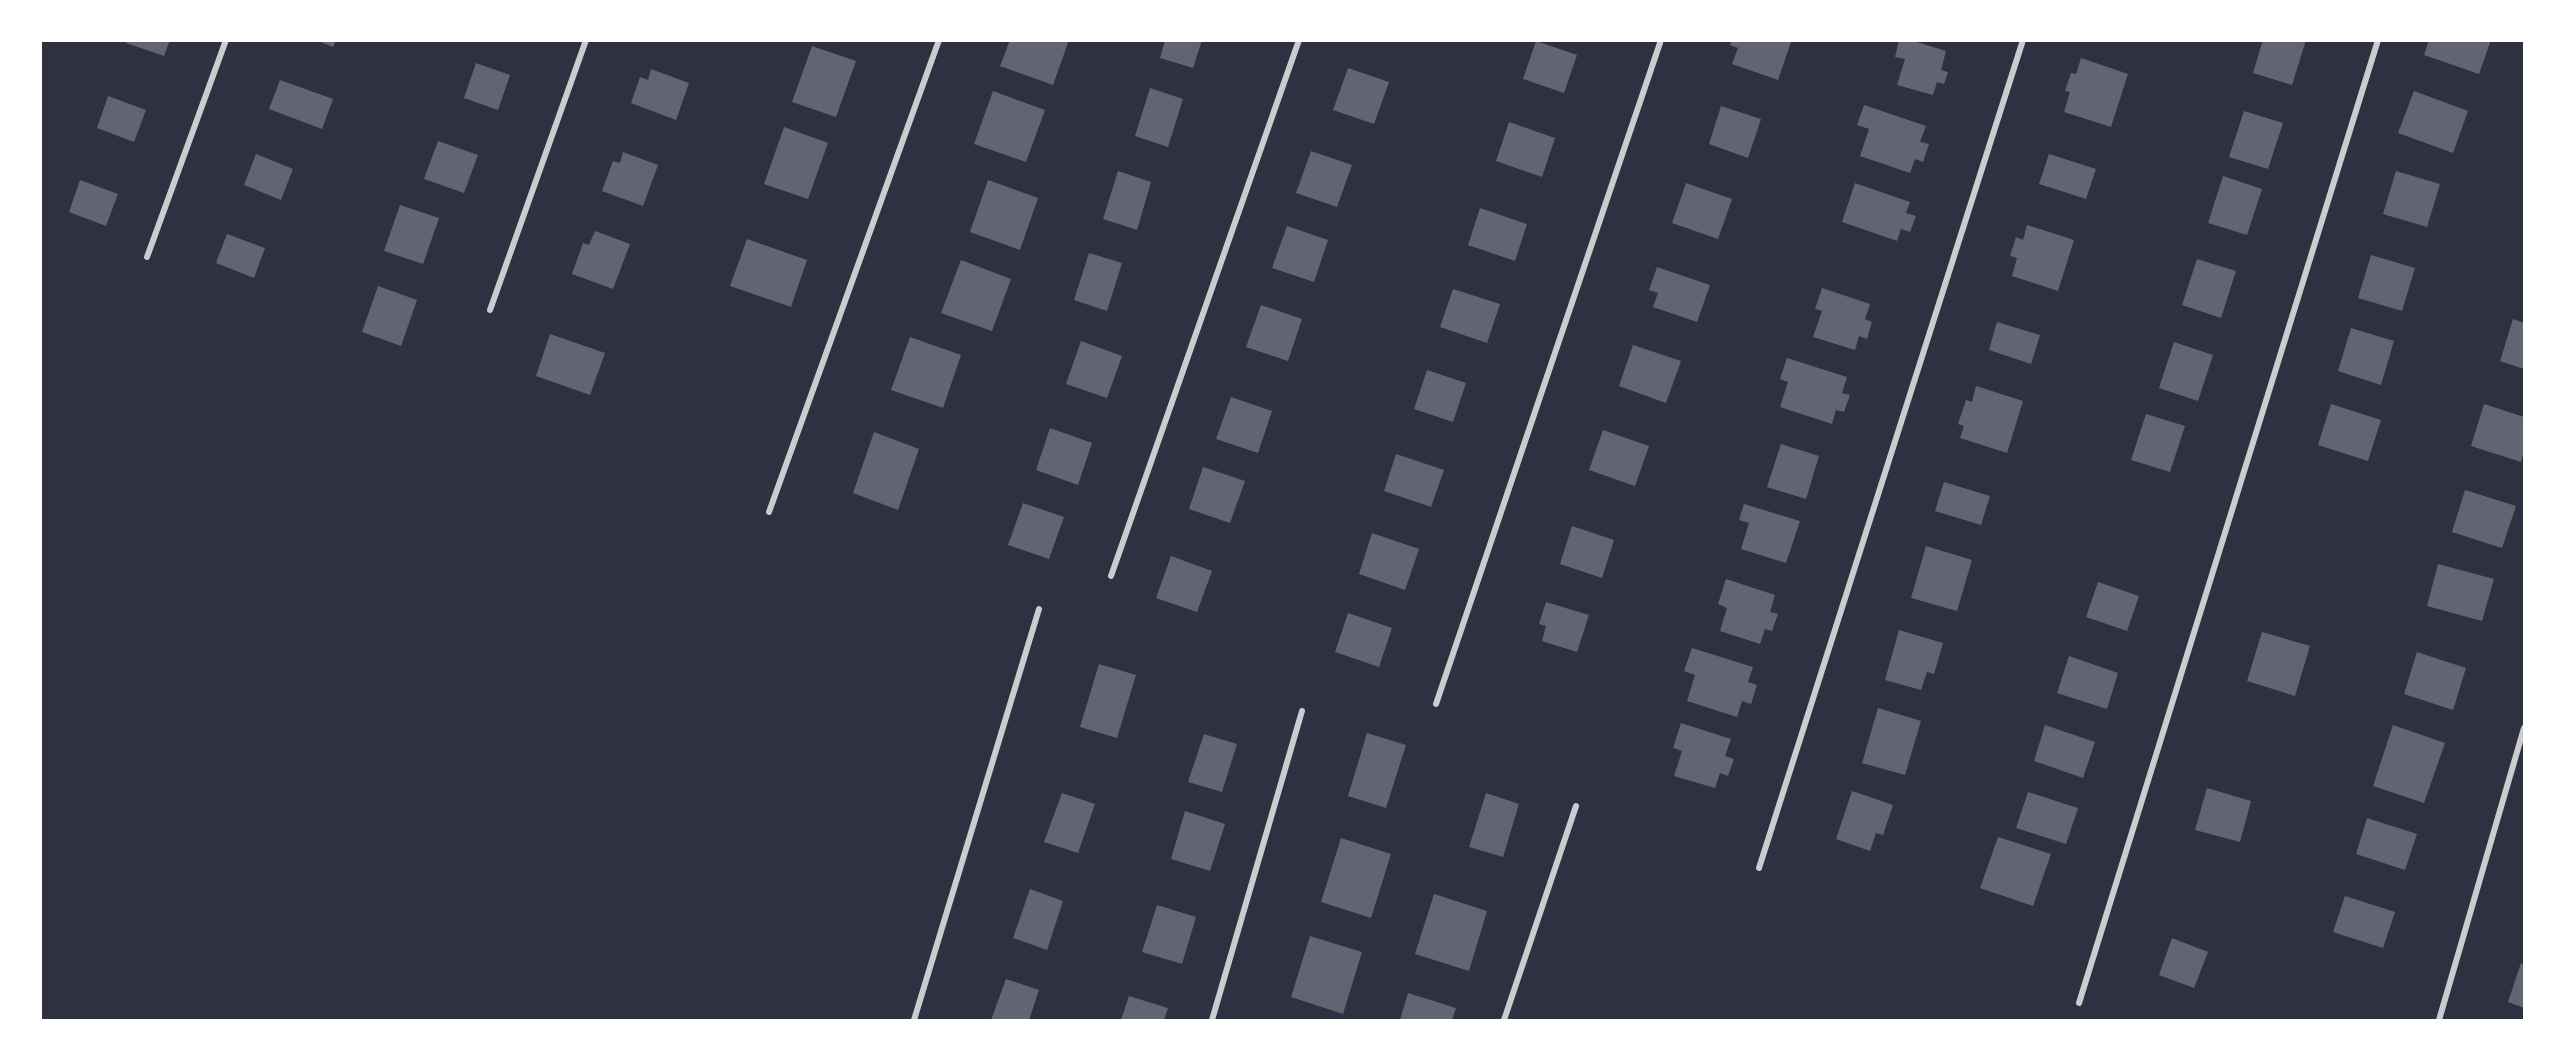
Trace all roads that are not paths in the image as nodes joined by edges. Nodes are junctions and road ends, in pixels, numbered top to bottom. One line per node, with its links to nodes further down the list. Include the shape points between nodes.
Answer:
1 (226, 40): 8 (street)
2 (586, 40): 9 (street)
3 (939, 40): 10 (street)
4 (1299, 40): 11 (street)
5 (1661, 40): 13 (street)
6 (2023, 40): 17 (street)
7 (2378, 40): 18 (street)
8 (147, 257)
9 (490, 310)
10 (770, 512)
11 (1111, 576)
12 (1039, 609): 19 (street)
13 (1436, 704)
14 (1302, 711): 20 (street)
15 (2524, 728): 22 (street)
16 (1576, 806): 21 (street)
17 (1759, 868)
18 (2079, 1003)
19 (914, 1020)
20 (1212, 1020)
21 (1504, 1020)
22 (2439, 1020)

